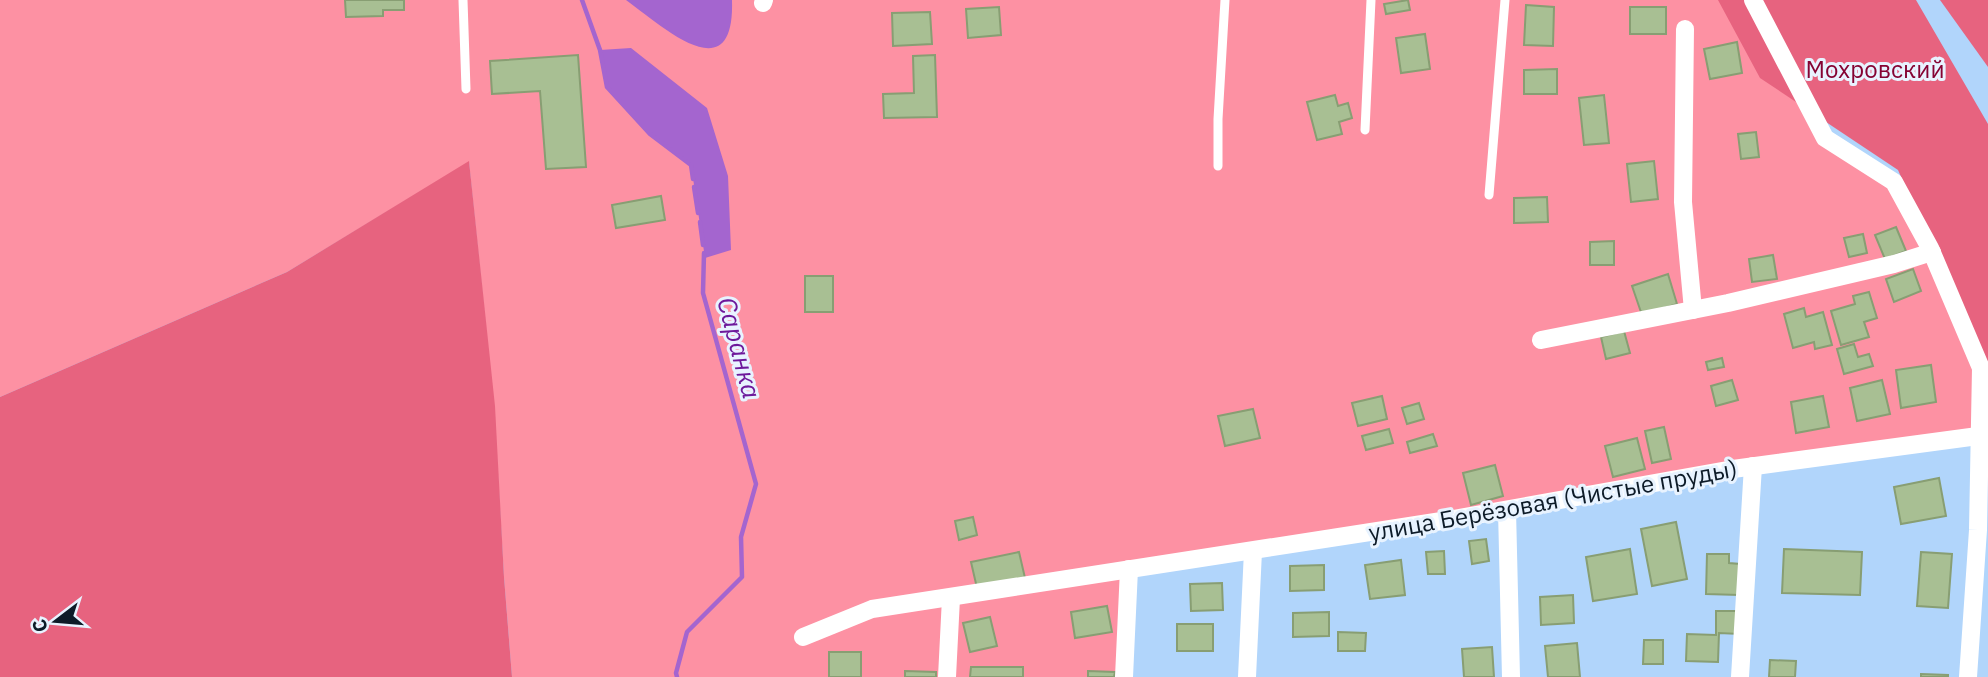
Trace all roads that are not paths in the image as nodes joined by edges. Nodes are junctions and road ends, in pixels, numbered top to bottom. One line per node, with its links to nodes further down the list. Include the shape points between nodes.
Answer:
1 (463, 0): 7 (lane)
2 (1226, 0): 9 (lane)
3 (1371, 0): 8 (lane)
4 (1505, 0): 10 (lane)
5 (1753, 0): 11 (street, via 1825,138 1895,182)
6 (1685, 29): 12 (street, via 1683,202)
7 (466, 89)
8 (1365, 130)
9 (1217, 166)
10 (1489, 195)
11 (1931, 251): 12 (street, via 1894,264); 14 (street, via 1981,368)
12 (1693, 310): 13 (street)
13 (1541, 340)
14 (1978, 436): 15 (street, улица Берёзовая (Чистые пруды)); 26 (street, via 1978,530)
15 (1753, 466): 16 (street, улица Берёзовая (Чистые пруды)); 25 (street)
16 (1507, 510): 17 (street, улица Берёзовая (Чистые пруды)); 24 (street)
17 (1253, 551): 18 (street, улица Берёзовая (Чистые пруды)); 23 (street)
18 (1129, 569): 19 (street, улица Берёзовая (Чистые пруды)); 22 (street)
19 (951, 598): 20 (street, улица Берёзовая (Чистые пруды), via 872,609); 21 (street)
20 (803, 637)
21 (947, 677)
22 (1124, 677)
23 (1247, 677)
24 (1511, 677)
25 (1740, 677)
26 (1968, 677)

